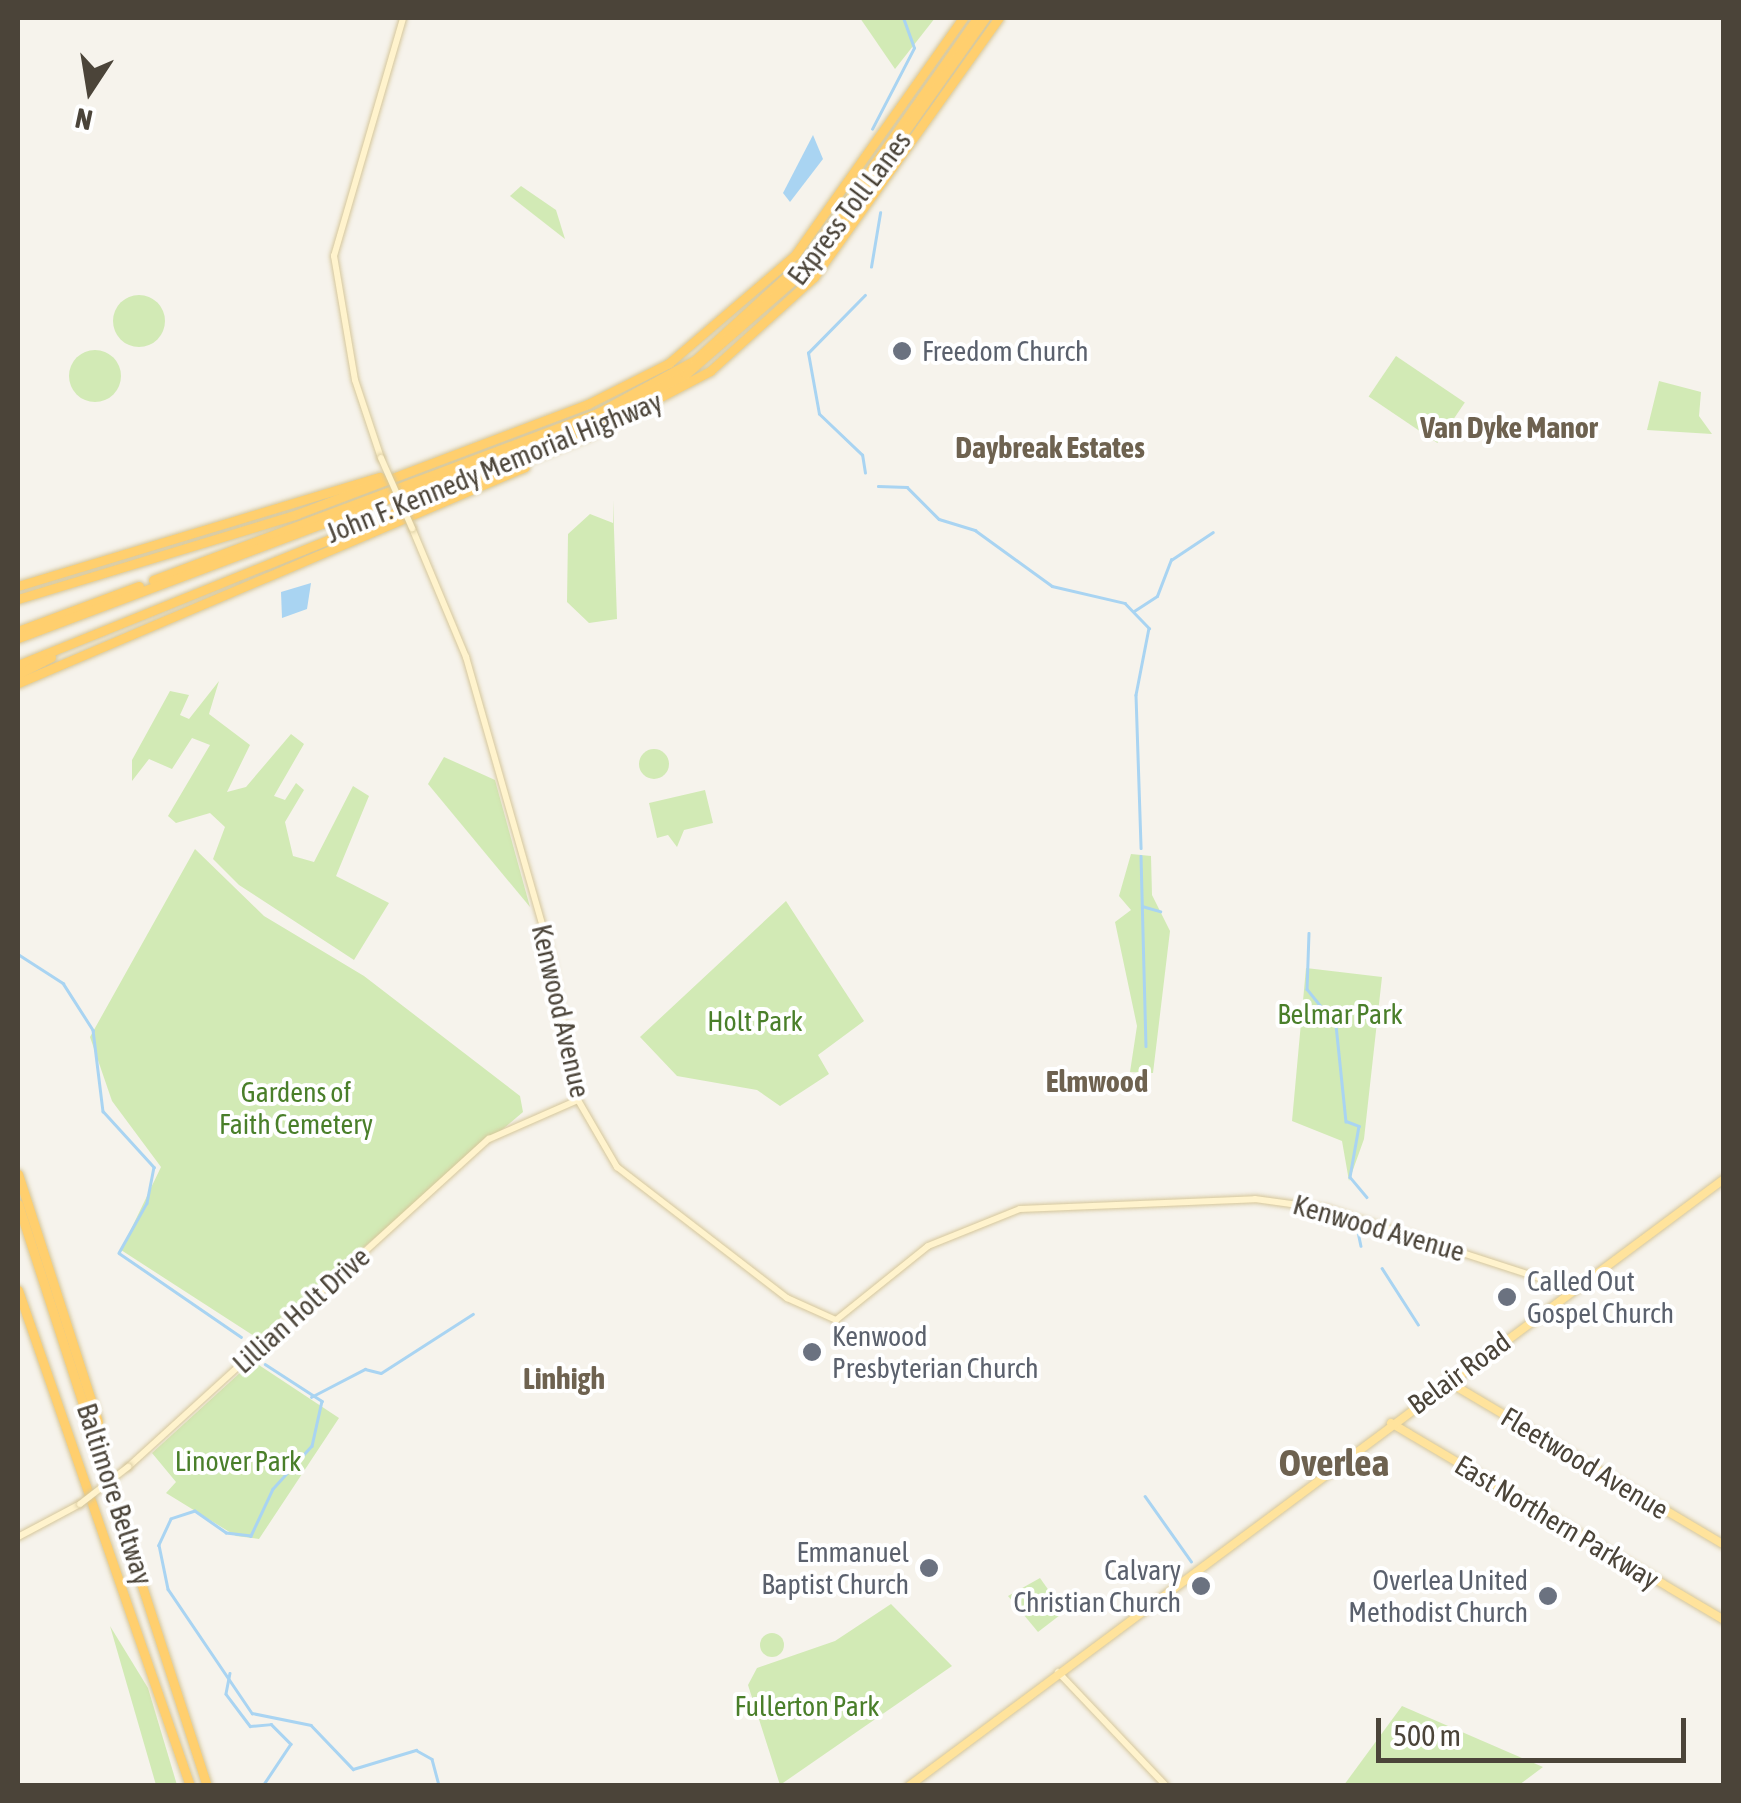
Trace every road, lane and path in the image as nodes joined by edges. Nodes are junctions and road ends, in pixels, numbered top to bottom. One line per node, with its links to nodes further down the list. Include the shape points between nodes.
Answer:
1 (404, 18): 15 (main road, Kenwood Avenue, bridge, via 334,256 354,380 466,657 552,956)
2 (963, 18): 7 (highway, John F. Kennedy Memorial Highway, via 816,228 747,304 637,381)
3 (977, 18): 11 (highway, Express Toll Lanes, via 804,262 678,371 599,412)
4 (985, 18): 11 (highway, Express Toll Lanes, via 810,266 692,370 598,420)
5 (1000, 18): 6 (highway, John F. Kennedy Memorial Highway, via 814,278 740,348)
6 (648, 409): 10 (highway, John F. Kennedy Memorial Highway); 14 (highway)
7 (506, 435): 8 (highway); 9 (highway, John F. Kennedy Memorial Highway, via 243,533)
8 (18, 584)
9 (18, 599)
10 (104, 628): 12 (highway, John F. Kennedy Memorial Highway); 13 (highway)
11 (18, 634)
12 (18, 666)
13 (18, 674)
14 (18, 683)
15 (578, 1100): 19 (main road, Kenwood Avenue, via 608,1155 641,1188 826,1320 954,1232 1045,1206 1297,1202); 24 (main road, Lillian Holt Drive, bridge, via 489,1139 128,1467 80,1504)
16 (18, 1174): 23 (highway)
17 (1724, 1179): 19 (main road, Belair Road)
18 (18, 1204): 23 (highway, Baltimore Beltway)
19 (1573, 1290): 21 (main road, Belair Road)
20 (18, 1293): 29 (highway, Baltimore Beltway)
21 (1447, 1381): 22 (main road, Belair Road); 25 (main road, Fleetwood Avenue)
22 (1391, 1423): 26 (main road, East Northern Parkway); 27 (main road, Belair Road)
23 (105, 1453): 28 (highway, Baltimore Beltway)
24 (18, 1534)
25 (1724, 1545)
26 (1724, 1620)
27 (1058, 1672): 30 (main road, Belair Road); 31 (main road)
28 (207, 1785)
29 (190, 1786)
30 (908, 1786)
31 (1166, 1786)

